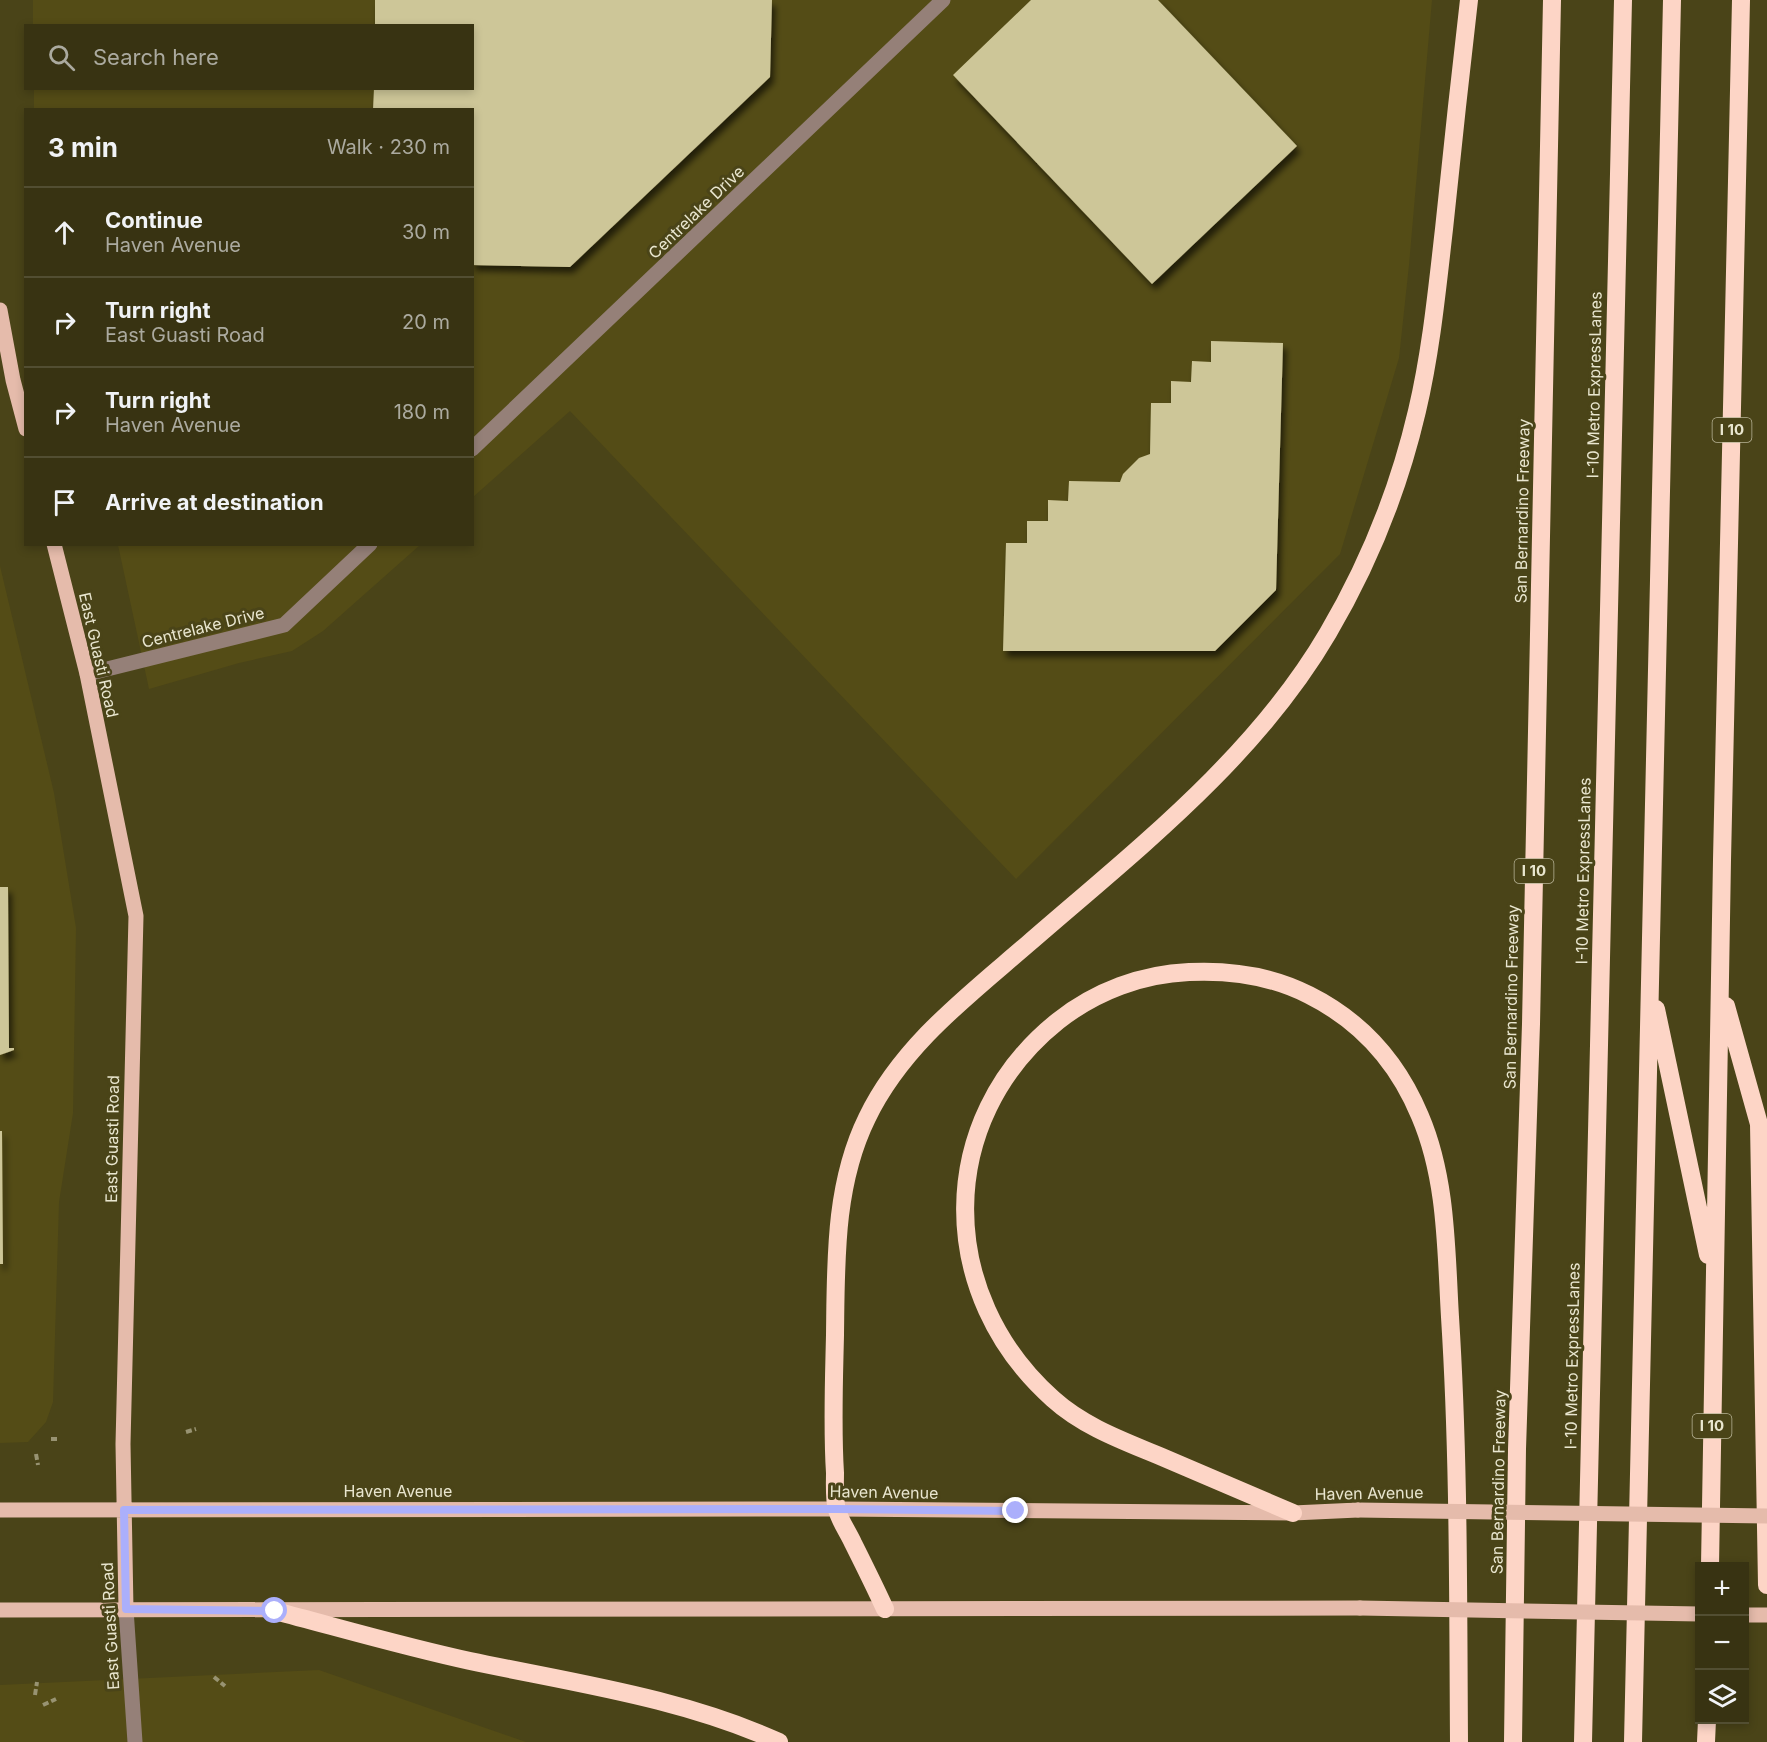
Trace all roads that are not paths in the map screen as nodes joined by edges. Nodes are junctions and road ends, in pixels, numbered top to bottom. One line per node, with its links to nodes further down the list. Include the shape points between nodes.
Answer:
1 (943, 0): 9 (street, Centrelake Drive)
2 (1468, 0): 16 (highway, via 1438,281 1418,408 1379,529 1327,635 1286,697 1243,748 1188,803 929,1034 890,1079 865,1120 849,1168 836,1244)
3 (1552, 0): 34 (highway, San Bernardino Freeway / I 10)
4 (1623, 0): 35 (highway, I-10 Metro ExpressLanes)
5 (1672, 0): 13 (highway)
6 (1741, 0): 14 (highway, I 10)
7 (0, 310): 8 (main road)
8 (24, 421)
9 (474, 447)
10 (55, 546): 12 (main road, East Guasti Road)
11 (368, 546): 12 (street, Centrelake Drive, via 284,625)
12 (87, 674): 18 (main road, East Guasti Road, via 136,916)
13 (1650, 977): 15 (highway); 36 (highway)
14 (1720, 987): 15 (highway, I 10); 22 (highway, via 1759,1124)
15 (1714, 1286): 21 (highway, I 10)
16 (837, 1509): 18 (main road, Haven Avenue); 19 (main road, Haven Avenue); 24 (highway)
17 (0, 1510): 18 (main road, Haven Avenue)
18 (124, 1510): 23 (main road, East Guasti Road)
19 (1293, 1513): 20 (main road, Haven Avenue, bridge, via 1358,1510); 33 (highway, via 1076,1418 1034,1382 988,1316 979,1291 967,1242 964,1199 975,1144 995,1094 1024,1053 1064,1016 1088,1000 1145,978 1178,972 1233,973 1287,984 1326,1004 1378,1047 1405,1085 1426,1129 1442,1203 1455,1388)
20 (1767, 1516)
21 (1710, 1562)
22 (1767, 1585)
23 (126, 1609): 25 (main road); 26 (main road); 31 (street, East Guasti Road)
24 (885, 1609): 26 (main road); 27 (main road, bridge, via 1360,1608)
25 (0, 1610)
26 (275, 1611): 32 (highway, via 467,1660 661,1701)
27 (1695, 1614)
28 (1749, 1615): 29 (main road)
29 (1767, 1615)
30 (1707, 1724): 37 (highway)
31 (135, 1742)
32 (779, 1742)
33 (1459, 1742)
34 (1513, 1742)
35 (1583, 1742)
36 (1634, 1742)
37 (1706, 1742)

